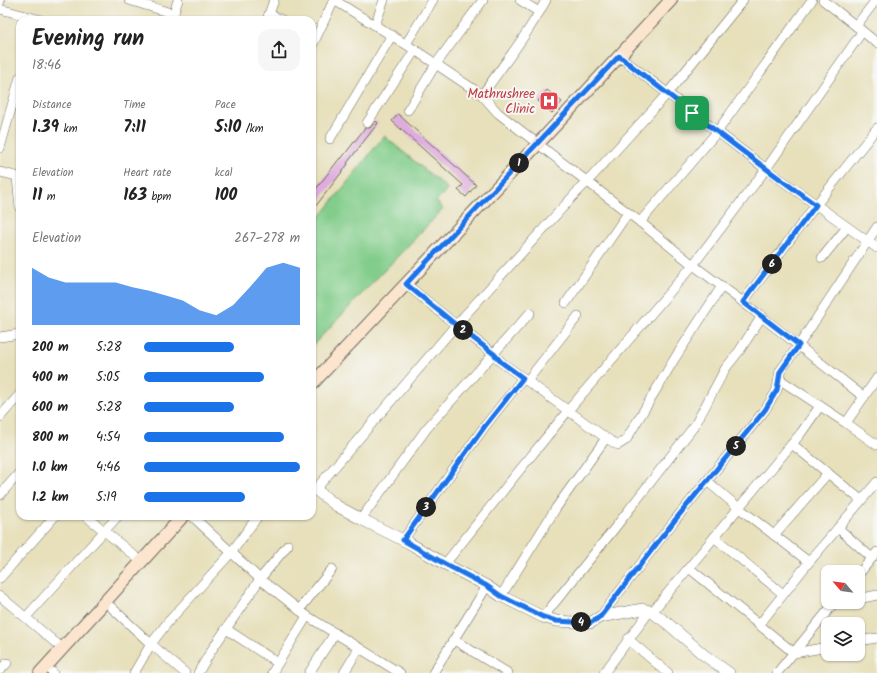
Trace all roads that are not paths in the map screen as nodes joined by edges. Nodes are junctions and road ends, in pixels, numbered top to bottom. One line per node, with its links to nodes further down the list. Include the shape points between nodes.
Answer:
1 (131, 0): 19 (street)
2 (178, 0): 20 (street)
3 (274, 0): 21 (street)
4 (334, 0): 22 (street); 24 (street)
5 (384, 0): 22 (street)
6 (433, 0): 27 (street)
7 (483, 0): 30 (street)
8 (520, 0): 17 (street)
9 (546, 0): 17 (street)
10 (663, 0): 39 (main road)
11 (671, 0): 29 (main road)
12 (743, 0): 32 (street)
13 (812, 0): 37 (street)
14 (823, 0): 23 (street)
15 (876, 0): 23 (street)
16 (0, 9): 18 (street)
17 (539, 12): 33 (street)
18 (24, 16)
19 (171, 16)
20 (173, 16)
21 (268, 16)
22 (375, 26): 25 (street)
23 (859, 29): 26 (street); 41 (street)
24 (316, 33)
25 (392, 35): 27 (street); 38 (street)
26 (877, 43)
27 (406, 44): 28 (street)
28 (415, 50): 30 (street); 35 (street)
29 (619, 56): 32 (street); 39 (main road)
30 (436, 64): 33 (street); 34 (street)
31 (16, 91): 40 (street)
32 (667, 94): 37 (street); 44 (street)
33 (482, 95): 39 (street, via 498,113)
34 (408, 110)
35 (367, 123)
36 (877, 128): 45 (street)
37 (717, 132): 41 (street); 47 (street)
38 (330, 139)
39 (535, 142): 44 (street); 54 (main road); 66 (main road)
40 (0, 148)
41 (766, 169): 45 (street); 53 (street)
42 (0, 172): 43 (street)
43 (16, 176)
44 (587, 182): 46 (street); 61 (street)
45 (816, 205): 48 (street); 56 (street)
46 (628, 213): 47 (street); 57 (street)
47 (640, 222): 53 (street)
48 (847, 227): 50 (street); 52 (street)
49 (877, 227): 50 (street)
50 (868, 241): 51 (street); 64 (street)
51 (877, 248)
52 (822, 258)
53 (693, 266): 55 (street); 74 (street)
54 (406, 284): 61 (street); 70 (main road)
55 (722, 286): 56 (street); 77 (street, via 626,440 618,445)
56 (743, 302): 60 (street)
57 (566, 303)
58 (530, 313): 65 (street)
59 (578, 316): 68 (street)
60 (762, 316): 64 (street); 125 (street, via 725,369 695,425)
61 (456, 325): 65 (street); 84 (street)
62 (16, 335): 63 (street)
63 (0, 337)
64 (799, 345): 69 (street, via 780,372); 71 (street)
65 (494, 354): 68 (street); 89 (street, via 427,428)
66 (316, 370)
67 (877, 378): 71 (street)
68 (525, 379): 74 (street); 101 (street, via 485,426)
69 (779, 379): 73 (street); 82 (street, via 777,390 765,410)
70 (316, 380)
71 (864, 397): 76 (street)
72 (16, 399): 75 (street)
73 (820, 406): 76 (street); 78 (street)
74 (568, 411): 77 (street); 107 (street)
75 (0, 417)
76 (846, 423): 79 (street)
77 (606, 438): 117 (street, via 556,508)
78 (792, 444): 80 (street); 88 (street)
79 (877, 445)
80 (828, 473): 87 (street); 99 (street)
81 (16, 477): 86 (street)
82 (707, 481): 88 (street); 126 (street)
83 (877, 482): 87 (street)
84 (316, 486)
85 (316, 490): 89 (street, via 336,506)
86 (0, 495)
87 (861, 500): 97 (street)
88 (739, 508): 99 (street); 100 (street)
89 (360, 519): 101 (street)
90 (51, 520): 111 (street)
91 (91, 520): 98 (street)
92 (114, 520): 98 (street)
93 (179, 520): 105 (main road)
94 (188, 520): 119 (main road)
95 (196, 520): 103 (street)
96 (255, 520): 103 (street)
97 (838, 528): 104 (street); 106 (street)
98 (104, 530): 105 (street); 124 (street)
99 (774, 536): 106 (street)
100 (714, 537): 109 (street); 114 (street)
101 (403, 540): 107 (street)
102 (288, 545): 112 (street)
103 (231, 553): 112 (street); 134 (street, via 168,622)
104 (874, 555): 108 (street)
105 (142, 562): 137 (main road)
106 (809, 562): 114 (street)
107 (445, 564): 113 (street)
108 (865, 566)
109 (689, 568): 122 (street); 127 (street)
110 (332, 569): 121 (street)
111 (0, 578)
112 (260, 579): 121 (street); 128 (street)
113 (487, 586): 117 (street); 132 (street)
114 (783, 594): 127 (street)
115 (877, 595): 118 (street)
116 (0, 596): 124 (street)
117 (501, 596): 125 (street)
118 (865, 598)
119 (111, 607): 134 (street); 143 (main road)
120 (832, 609): 138 (street)
121 (299, 610): 123 (street)
122 (650, 612): 126 (street, via 643,609); 131 (street); 155 (street)
123 (307, 616): 129 (street); 140 (street)
124 (26, 617): 137 (street)
125 (543, 617): 126 (street, via 556,621 590,623)
126 (600, 617)
127 (760, 625): 138 (street)
128 (226, 629): 140 (street); 146 (street)
129 (335, 633): 135 (street); 148 (street)
130 (877, 638): 133 (street)
131 (628, 639): 153 (street); 154 (street)
132 (454, 640): 151 (street); 152 (street)
133 (865, 640)
134 (152, 644): 144 (street); 145 (street)
135 (359, 648): 142 (street); 149 (street)
136 (821, 648): 138 (street)
137 (63, 649): 143 (main road)
138 (794, 653): 156 (street)
139 (7, 663): 141 (street)
140 (278, 663): 147 (street)
141 (0, 670)
142 (387, 670): 150 (street)
143 (49, 673)
144 (134, 673)
145 (185, 673)
146 (198, 673)
147 (272, 673)
148 (309, 673)
149 (344, 673)
150 (400, 673)
151 (433, 673)
152 (508, 673)
153 (604, 673)
154 (668, 673)
155 (729, 673)
156 (777, 673)

